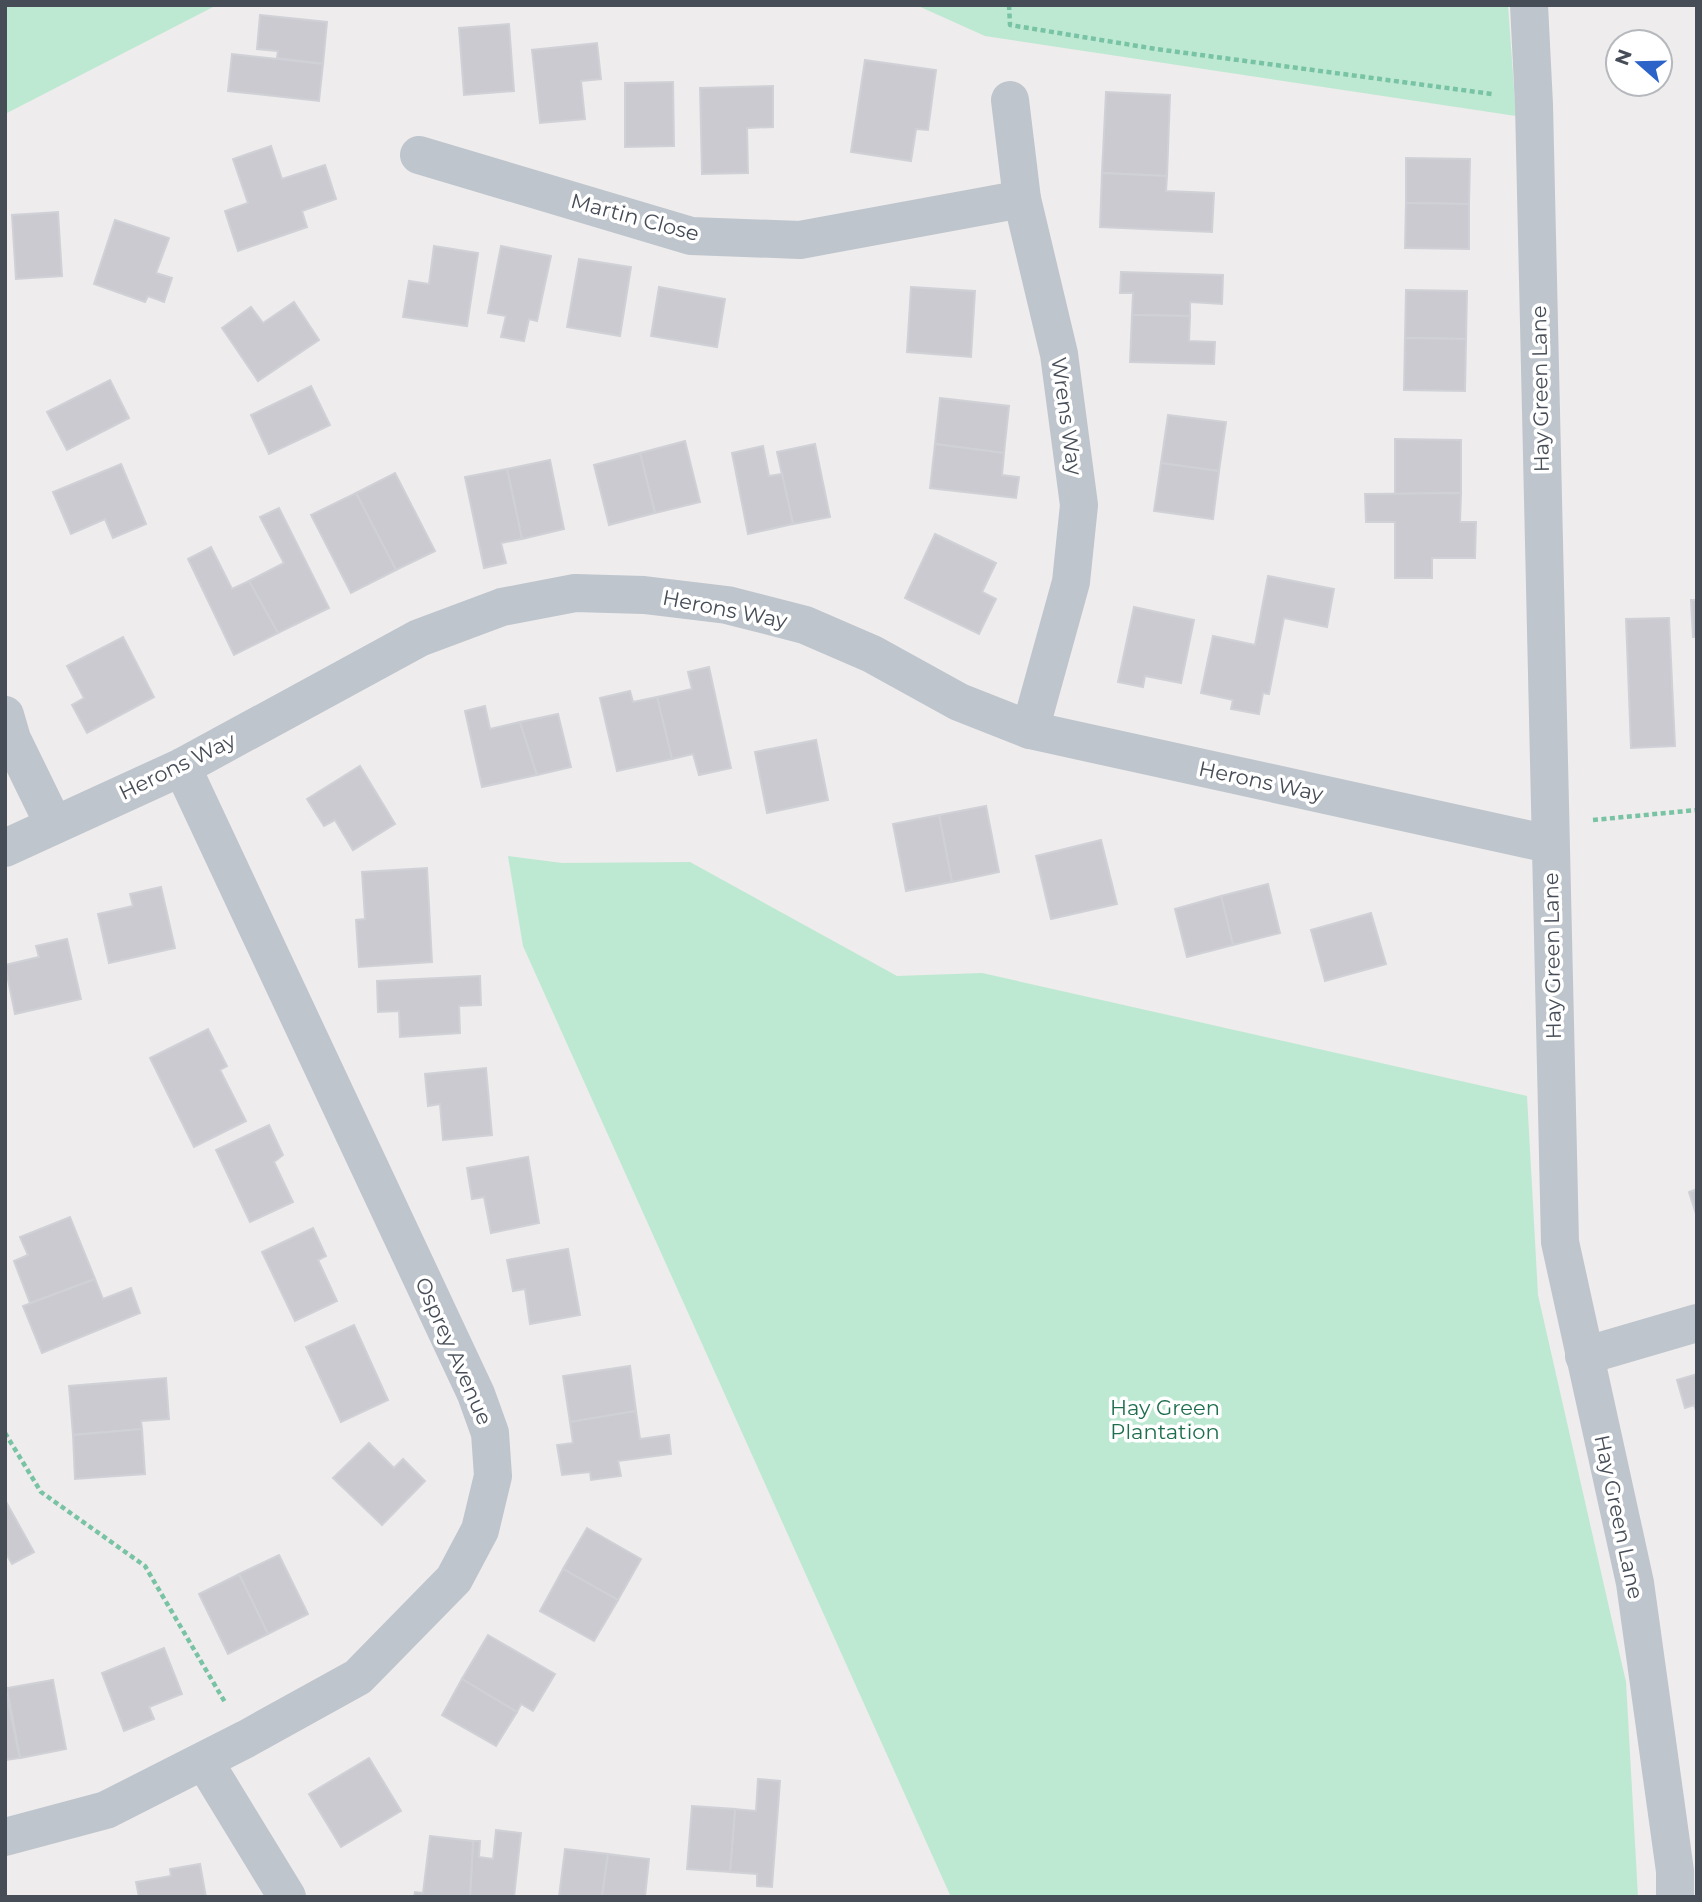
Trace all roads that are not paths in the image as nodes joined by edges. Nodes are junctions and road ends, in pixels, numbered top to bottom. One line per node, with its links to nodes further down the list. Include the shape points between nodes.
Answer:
1 (1529, 5): 9 (street, Hay Green Lane)
2 (1010, 100): 4 (street, Wrens Way)
3 (419, 155): 4 (street, Martin Close, via 691,236 800,240)
4 (1021, 199): 6 (street, Wrens Way, via 1059,354 1079,505 1071,582)
5 (5, 715): 8 (street)
6 (1030, 730): 7 (street, Herons Way, via 959,702 872,654 805,625 727,605 644,594 575,593 502,607 419,638); 9 (street, Herons Way)
7 (182, 767): 8 (street, Herons Way); 13 (street, Osprey Avenue, via 477,1394 490,1433 494,1476 480,1530 454,1579 403,1635 358,1677)
8 (54, 825): 10 (street, Herons Way)
9 (1549, 830): 12 (street, Hay Green Lane, via 1560,1242)
10 (5, 848)
11 (1697, 1323): 12 (street)
12 (1584, 1356): 16 (street, Hay Green Lane, via 1635,1583)
13 (204, 1761): 14 (street, Osprey Avenue, via 106,1810); 15 (street)
14 (5, 1837)
15 (287, 1897)
16 (1675, 1897)

